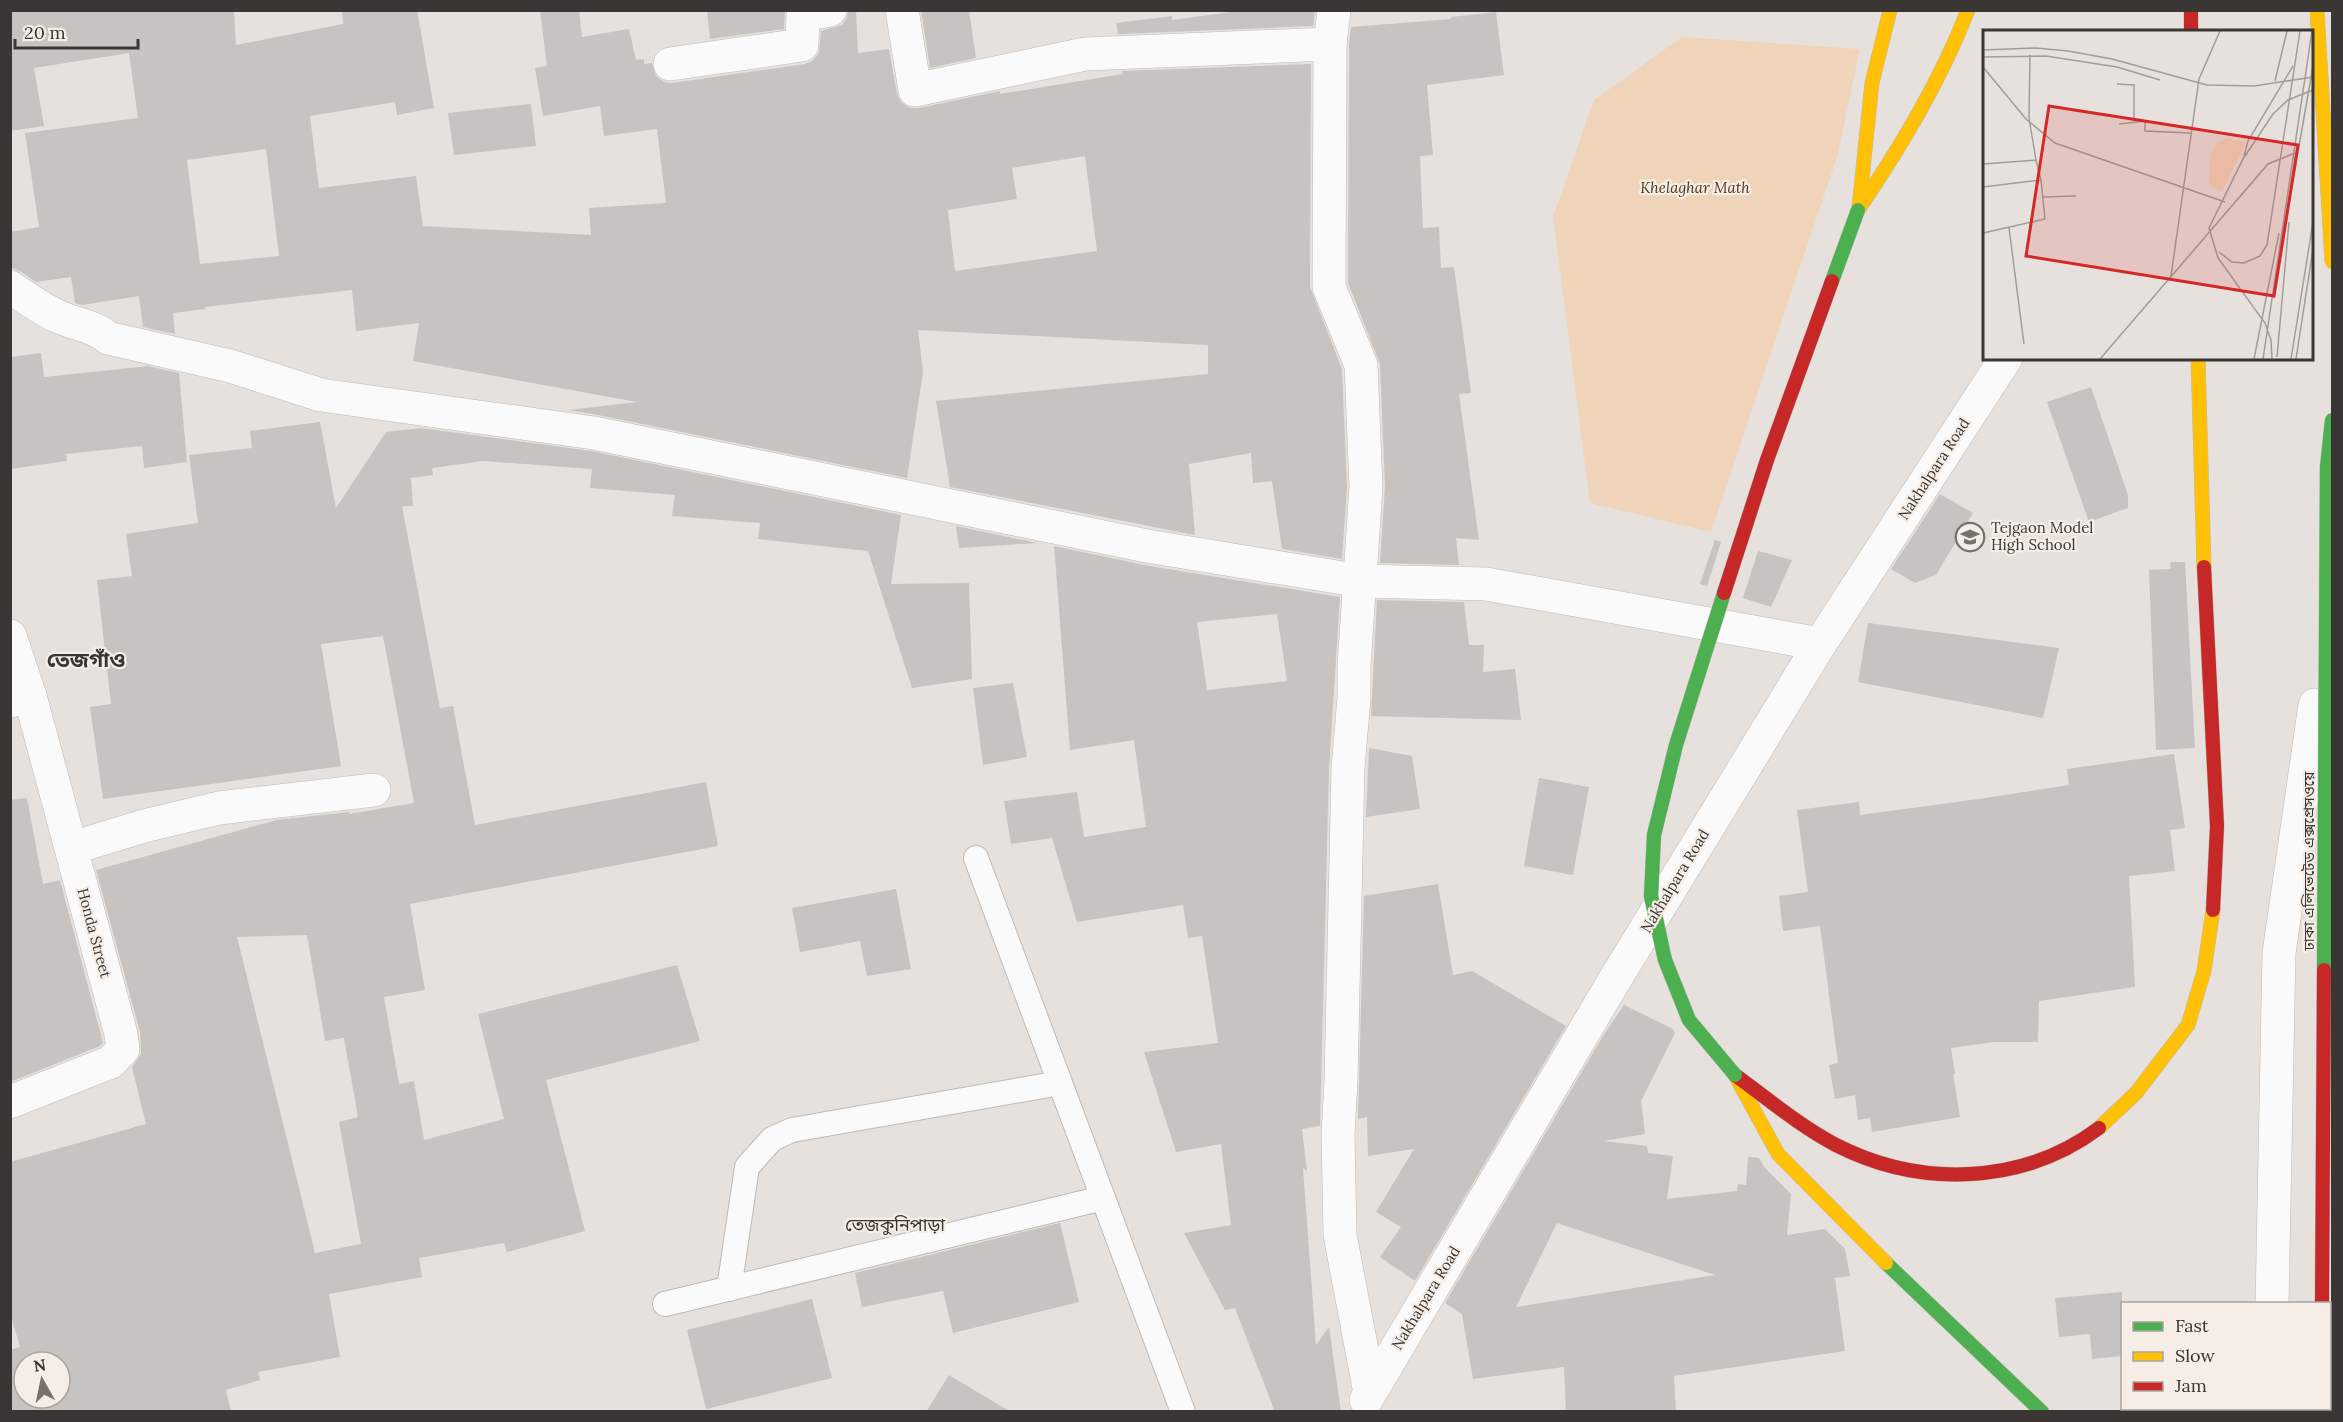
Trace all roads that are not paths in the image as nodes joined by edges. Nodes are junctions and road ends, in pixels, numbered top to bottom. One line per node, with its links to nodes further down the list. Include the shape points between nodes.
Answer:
1 (902, 10): 9 (street, via 915,90 1084,54)
2 (1334, 10): 9 (street)
3 (1890, 10): 13 (highway, via 1882,32 1867,115)
4 (1968, 10): 13 (highway, via 1940,78 1912,129)
5 (2191, 10): 8 (highway)
6 (2317, 10): 14 (highway, bridge)
7 (812, 12): 10 (street, via 802,45)
8 (2191, 30)
9 (1330, 44): 19 (street, via 1329,287 1361,365 1366,487)
10 (670, 64)
11 (2332, 72): 12 (street)
12 (2313, 82)
13 (1858, 210): 27 (highway, bridge, via 1767,460 1676,745 1654,835 1651,896 1665,960 1689,1020)
14 (2332, 262)
15 (10, 287): 19 (street, via 40,308 91,327 108,338 230,366 321,395 594,433 1147,546)
16 (2005, 360): 22 (street, Nakhalpara Road)
17 (2198, 360): 27 (highway, via 2217,830 2206,966 2190,1022 2155,1072 2108,1121 2068,1149 2025,1167 1972,1176 1907,1172 1851,1152)
18 (2332, 420): 33 (highway, ঢাকা এলিভেটেড এক্সপ্রেসওয়ে, bridge, via 2327,479)
19 (1360, 581): 22 (street, via 1486,584); 35 (street, via 1348,768 1338,1134 1340,1235)
20 (2332, 587): 32 (street, via 2279,954)
21 (10, 636): 23 (street, Honda Street)
22 (1820, 644): 35 (street, Nakhalpara Road)
23 (20, 699): 25 (street, Honda Street)
24 (374, 790): 25 (street, via 219,808)
25 (72, 848): 29 (street, Honda Street, via 123,1049 111,1062)
26 (976, 858): 28 (lane)
27 (1735, 1075): 37 (highway, via 1778,1154)
28 (1060, 1083): 30 (lane); 31 (lane, via 792,1130 772,1139 747,1167)
29 (10, 1102)
30 (1103, 1198): 31 (lane); 36 (lane)
31 (729, 1289): 34 (lane)
32 (2272, 1302)
33 (2322, 1302)
34 (665, 1304)
35 (1364, 1402)
36 (1183, 1412)
37 (2042, 1412)

